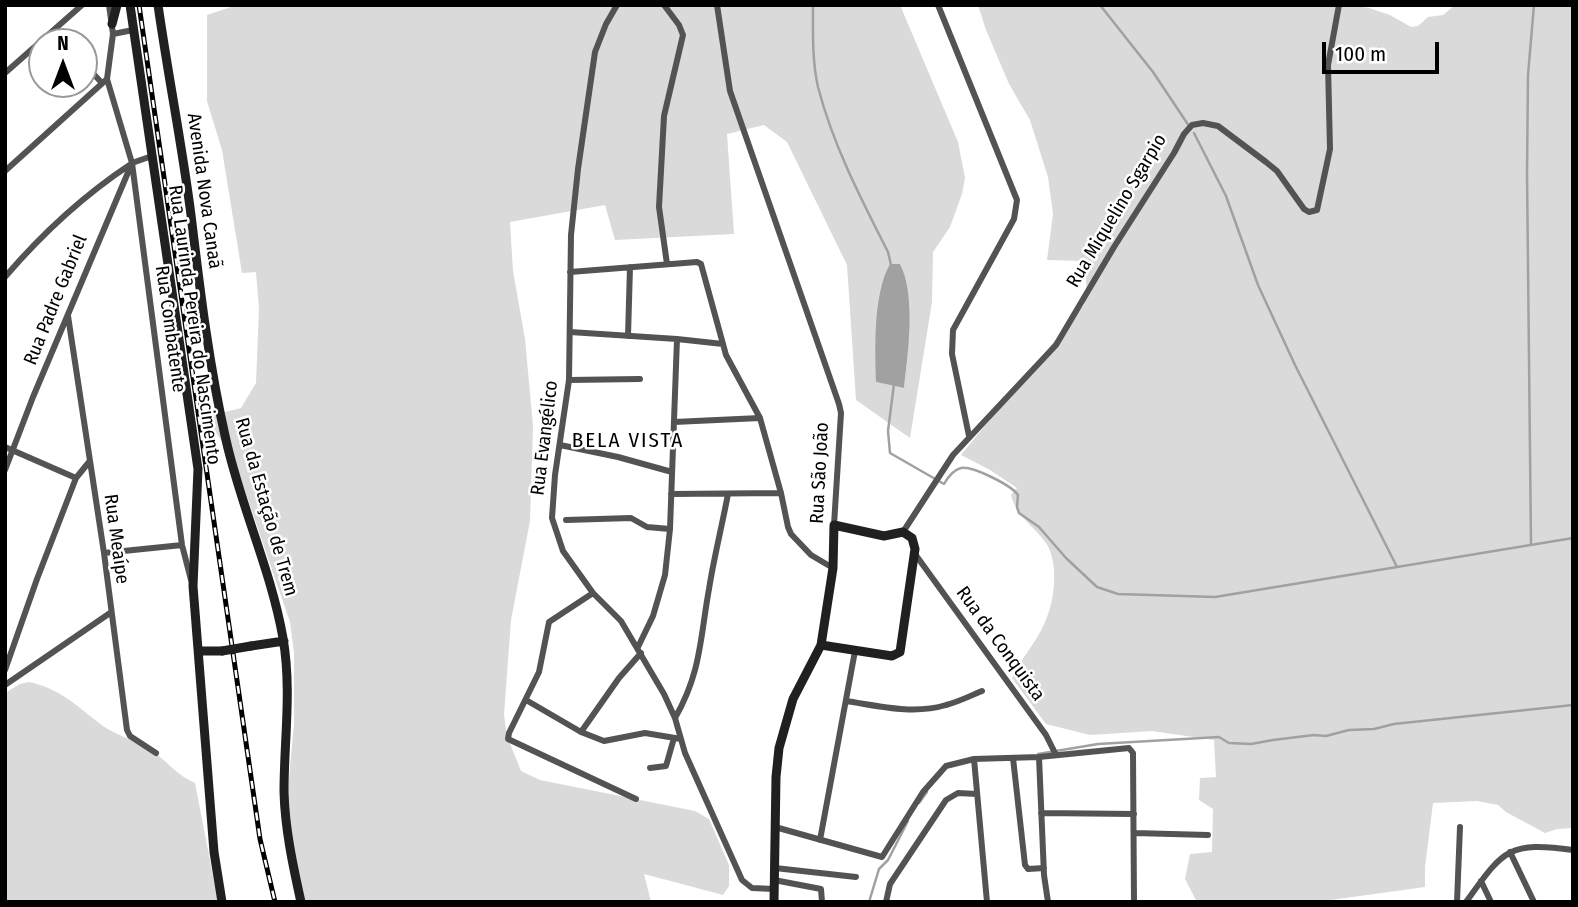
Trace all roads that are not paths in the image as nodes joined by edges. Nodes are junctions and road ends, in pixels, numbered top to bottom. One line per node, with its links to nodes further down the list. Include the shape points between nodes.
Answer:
1 (82, 5): 13 (street)
2 (109, 5): 11 (street)
3 (117, 5): 11 (street)
4 (130, 5): 12 (street, Rua Laurinda Pereira do Nascimento)
5 (158, 5): 30 (street, Avenida Nova Canaã)
6 (617, 5): 21 (street, Rua Evangélico, via 595,52 578,169)
7 (664, 5): 19 (street, via 683,35 664,116 659,207)
8 (717, 5): 45 (street, Rua São João, via 730,91 839,404)
9 (938, 5): 33 (street, via 1017,200 1014,219 953,330 952,354)
10 (1339, 5): 33 (street, Rua Miquelino Sgarpio, via 1328,65 1330,149 1317,210 1304,209 1277,171 1217,126 1192,125 1056,345)
11 (113, 29): 12 (street); 15 (street)
12 (133, 30): 16 (street, Rua Laurinda Pereira do Nascimento)
13 (5, 73)
14 (98, 75): 15 (street)
15 (105, 81): 17 (street, Rua Combatente); 18 (street)
16 (152, 156): 17 (street); 52 (street, Rua Laurinda Pereira do Nascimento, via 198,469)
17 (132, 163): 22 (street, via 100,184); 23 (street, Rua Padre Gabriel); 48 (street, Rua Combatente)
18 (5, 171)
19 (667, 264): 20 (street); 27 (street, via 697,262 703,267)
20 (630, 267): 21 (street); 25 (street)
21 (570, 272): 24 (street, Rua Evangélico)
22 (5, 277)
23 (68, 316): 36 (street, Rua Padre Gabriel); 37 (street, Rua Meaípe)
24 (570, 332): 25 (street); 29 (street, Rua Evangélico)
25 (628, 336): 26 (street)
26 (677, 339): 27 (street); 32 (street)
27 (723, 344): 31 (street)
28 (640, 379): 29 (street)
29 (569, 380): 34 (street, Rua Evangélico)
30 (215, 382): 55 (street, Rua da Estação de Trem, via 233,471)
31 (760, 418): 32 (street); 41 (street)
32 (674, 422): 39 (street)
33 (969, 436): 47 (street, Rua Miquelino Sgarpio)
34 (560, 445): 39 (street); 53 (street, Rua Evangélico, via 553,525 563,551)
35 (5, 447): 36 (street)
36 (13, 452): 38 (street, Rua Padre Gabriel); 40 (street)
37 (89, 462): 40 (street); 49 (street, Rua Meaípe)
38 (5, 470)
39 (672, 471): 42 (street)
40 (76, 478): 60 (street)
41 (781, 493): 43 (street, Rua São João); 51 (street, via 791,534 811,555)
42 (671, 494): 43 (street, Rua São João); 46 (street)
43 (727, 494): 65 (street, via 698,664)
44 (566, 520): 46 (street, via 631,519 647,527)
45 (834, 525): 47 (street, via 884,536); 51 (street, Rua São João)
46 (670, 529): 58 (street, via 659,600)
47 (903, 532): 50 (street, via 912,538)
48 (182, 545): 49 (street); 52 (street, Rua Combatente)
49 (104, 553): 54 (street, Rua Meaípe)
50 (915, 554): 59 (street, via 900,652 892,656); 69 (street, Rua da Conquista)
51 (833, 568): 56 (street, Rua São João)
52 (193, 586): 57 (street, Rua Laurinda Pereira do Nascimento)
53 (593, 593): 58 (street, Rua Evangélico, via 621,621); 63 (street, via 549,622 542,662)
54 (110, 613): 61 (street); 68 (street, Rua Meaípe, via 127,730)
55 (284, 640): 57 (street, bridge); 91 (street, Rua da Estação de Trem, via 289,683 284,790)
56 (821, 645): 59 (street); 78 (street, Rua São João, via 785,723 777,768)
57 (200, 650): 90 (street, Rua Laurinda Pereira do Nascimento, via 214,852)
58 (640, 650): 65 (street, Rua Evangélico); 66 (street)
59 (855, 651): 64 (street)
60 (5, 670)
61 (5, 685)
62 (982, 691): 64 (street, via 944,706 920,709)
63 (526, 701): 66 (street); 75 (street, via 509,733 510,742)
64 (846, 701): 82 (street)
65 (675, 718): 67 (street, Rua Evangélico)
66 (581, 732): 67 (street, via 604,741 645,733)
67 (678, 739): 73 (street, via 666,766); 89 (street, Rua Evangélico, via 742,880 752,888)
68 (156, 753)
69 (1056, 755): 70 (street); 77 (street, via 1131,749)
70 (1039, 757): 72 (street); 76 (street)
71 (974, 758): 72 (street); 74 (street); 82 (street, via 936,774 882,857)
72 (1013, 758): 86 (street, via 1025,865)
73 (650, 768)
74 (977, 794): 94 (street, via 958,793 946,800 890,884); 95 (street)
75 (636, 799)
76 (1041, 813): 77 (street); 86 (street)
77 (1133, 814): 80 (street)
78 (775, 827): 82 (street); 85 (street, Rua São João)
79 (1460, 827): 98 (street)
80 (1134, 833): 81 (street); 97 (street)
81 (1208, 835)
82 (820, 840)
83 (1573, 850): 84 (street, via 1538,846)
84 (1510, 852): 88 (street); 101 (street)
85 (775, 868): 87 (street); 89 (street, Rua São João)
86 (1044, 868): 96 (street)
87 (856, 877)
88 (1481, 881): 99 (street); 100 (street)
89 (774, 884): 92 (street, Rua São João); 93 (street, via 821,889)
90 (222, 902)
91 (301, 902)
92 (774, 902)
93 (822, 902)
94 (886, 902)
95 (987, 902)
96 (1048, 902)
97 (1134, 902)
98 (1457, 902)
99 (1466, 902)
100 (1490, 902)
101 (1534, 902)

